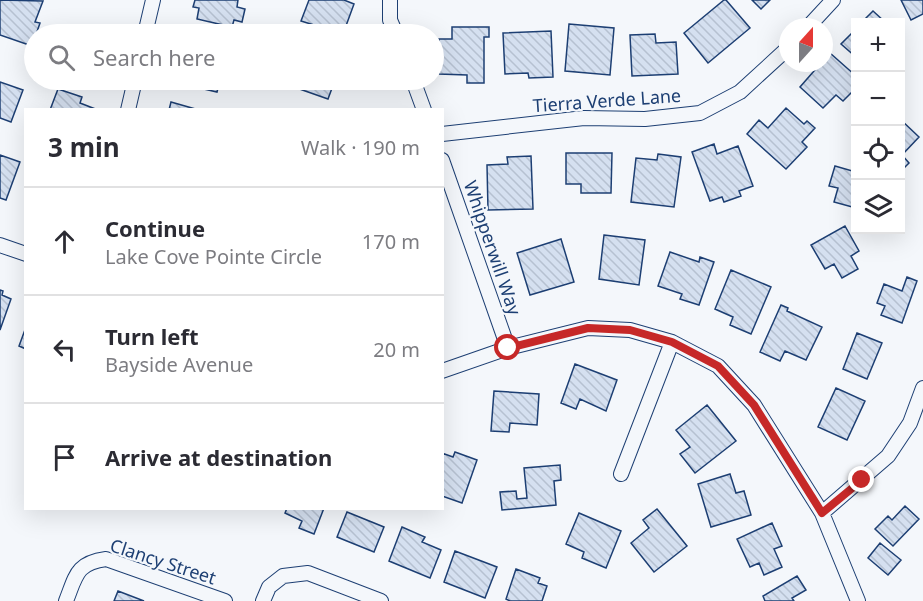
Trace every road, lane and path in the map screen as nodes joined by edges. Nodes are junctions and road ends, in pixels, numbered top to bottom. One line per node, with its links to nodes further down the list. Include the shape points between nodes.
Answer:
1 (153, 0): 5 (street)
2 (390, 0): 6 (street)
3 (834, 0): 4 (street)
4 (817, 18)
5 (147, 24)
6 (392, 24)
7 (779, 56): 12 (street, Tierra Verde Lane, via 740,92 700,112 645,119 584,118)
8 (133, 90): 10 (street)
9 (417, 90): 11 (street)
10 (128, 108)
11 (423, 108)
12 (444, 134)
13 (444, 166): 17 (street, Whipperwill Way)
14 (0, 245): 15 (street)
15 (24, 253)
16 (672, 342): 17 (street, via 630,330 588,328); 20 (street); 21 (street, via 718,366 754,405)
17 (508, 348): 18 (street)
18 (444, 370)
19 (923, 388): 21 (street, via 910,423 888,456)
20 (621, 474)
21 (822, 513): 26 (street)
22 (66, 601): 23 (street, Clancy Street, via 77,573 90,561 106,558)
23 (225, 601)
24 (263, 601): 25 (street, via 268,587 283,576 308,573)
25 (381, 601)
26 (858, 601)

